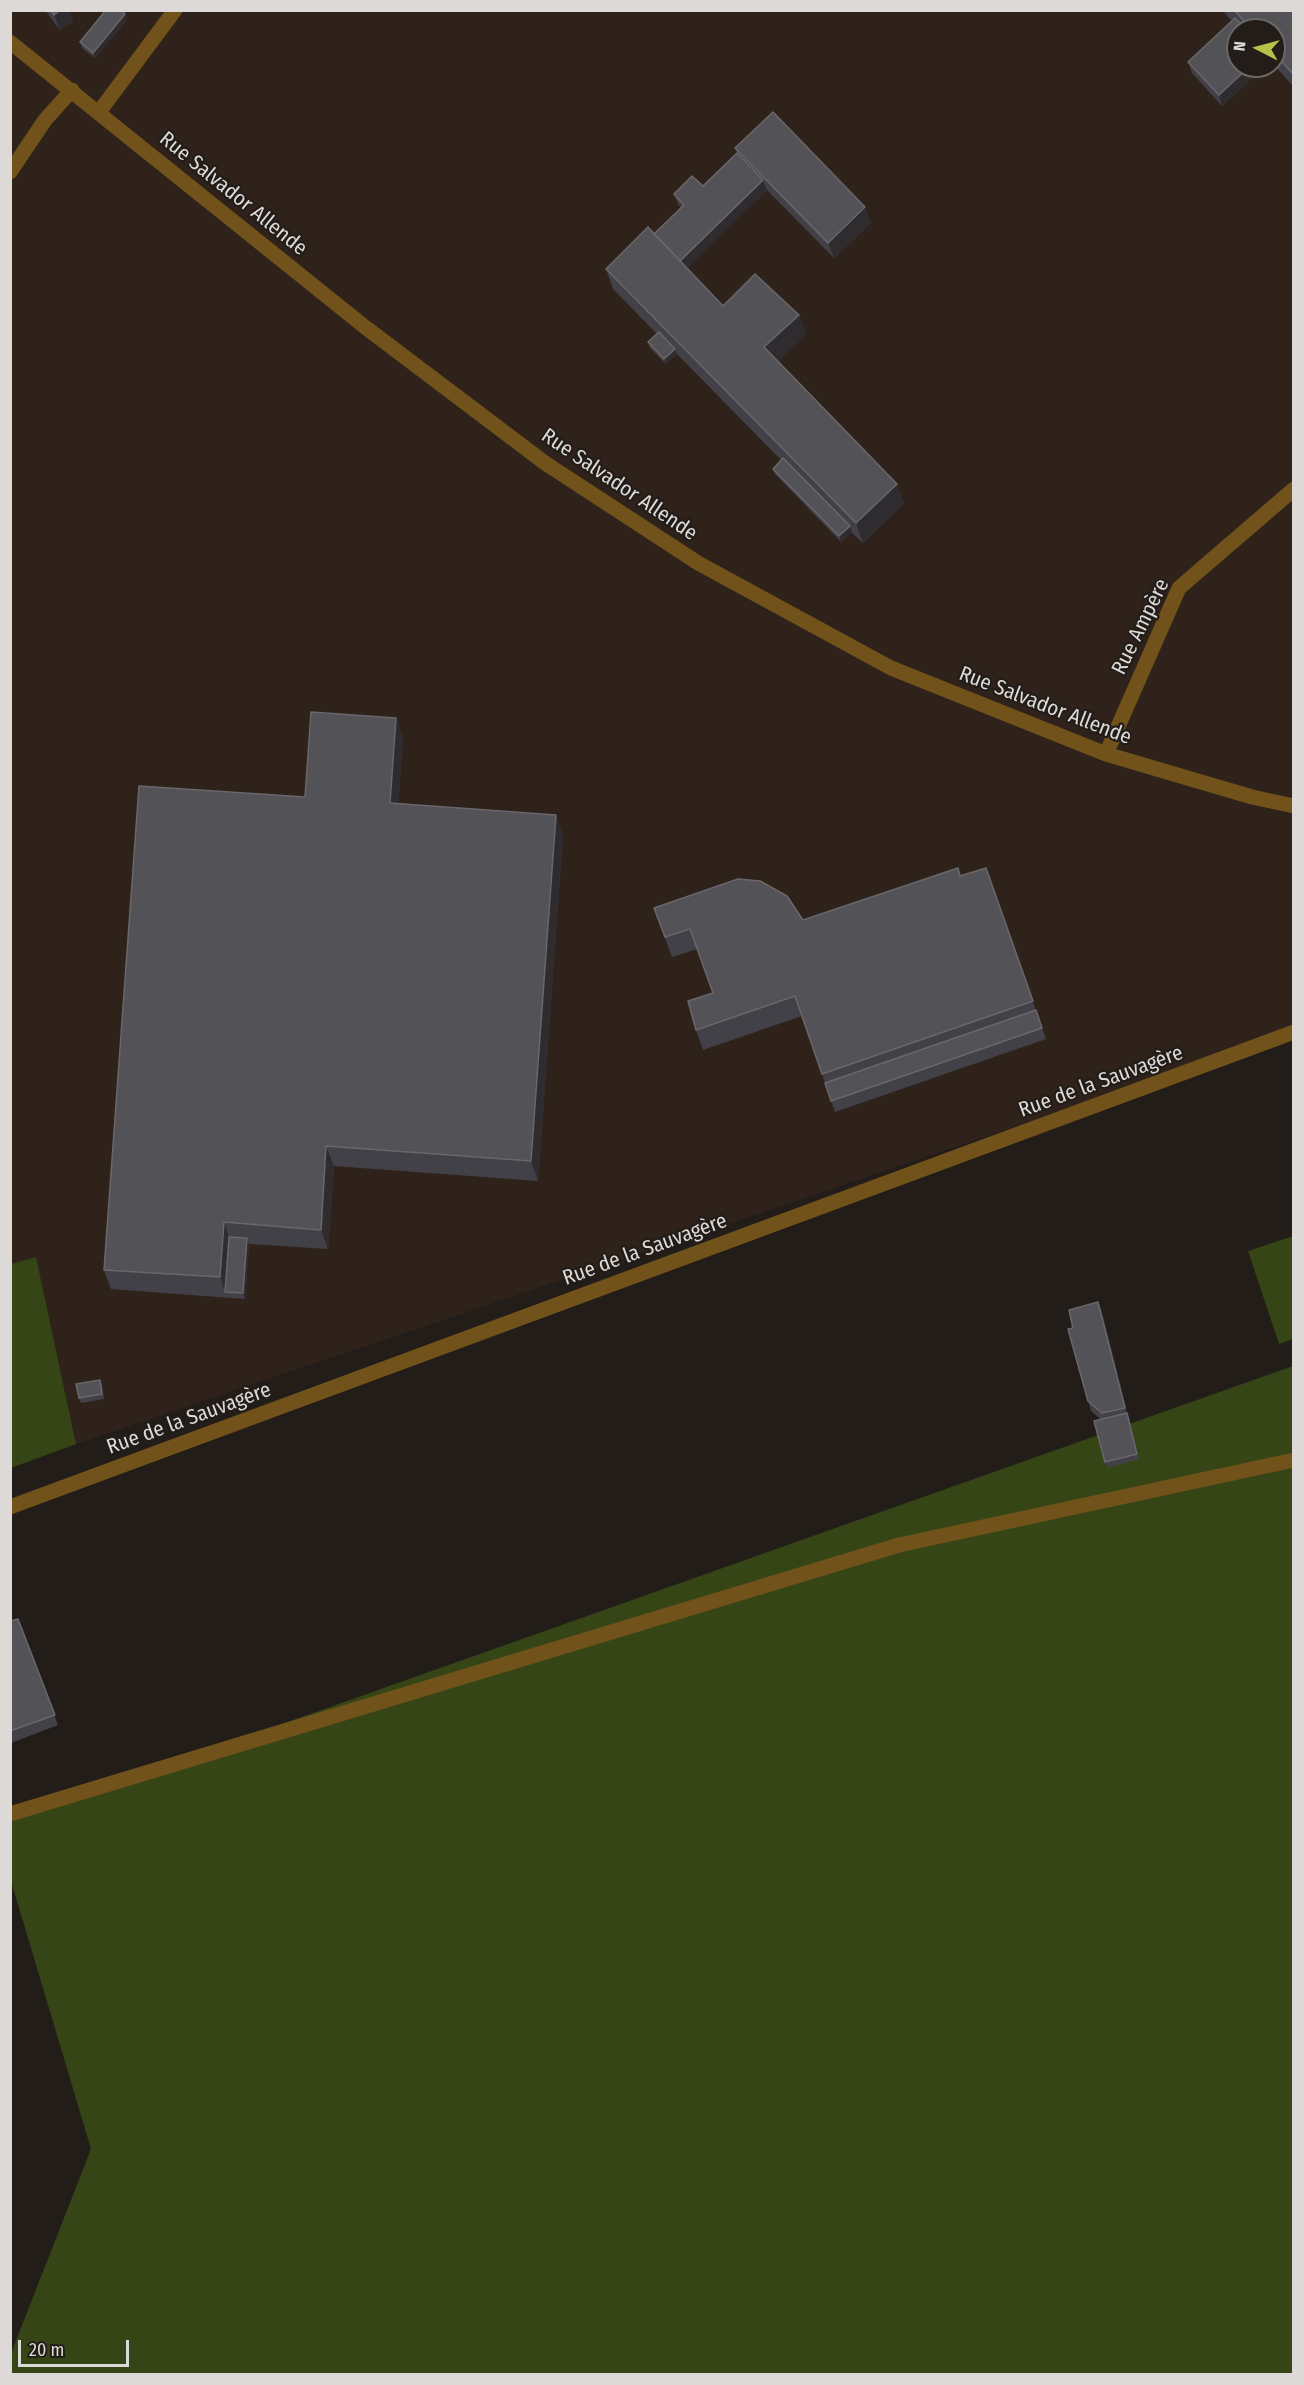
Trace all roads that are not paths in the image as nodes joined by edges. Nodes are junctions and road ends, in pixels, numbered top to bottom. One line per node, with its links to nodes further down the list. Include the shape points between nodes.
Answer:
1 (175, 10): 4 (street)
2 (10, 42): 3 (street, Rue Salvador Allende)
3 (72, 90): 4 (street, Rue Salvador Allende); 5 (street, via 45,120)
4 (99, 112): 7 (street, Rue Salvador Allende, via 365,327 545,463 698,563 891,668)
5 (10, 172)
6 (1293, 489): 7 (street, Rue Ampère, via 1179,588)
7 (1106, 754): 8 (street, Rue Salvador Allende)
8 (1293, 806)
9 (1293, 1032): 11 (street, Rue de la Sauvagère)
10 (1293, 1460): 12 (street, via 899,1545)
11 (10, 1507)
12 (10, 1814)

